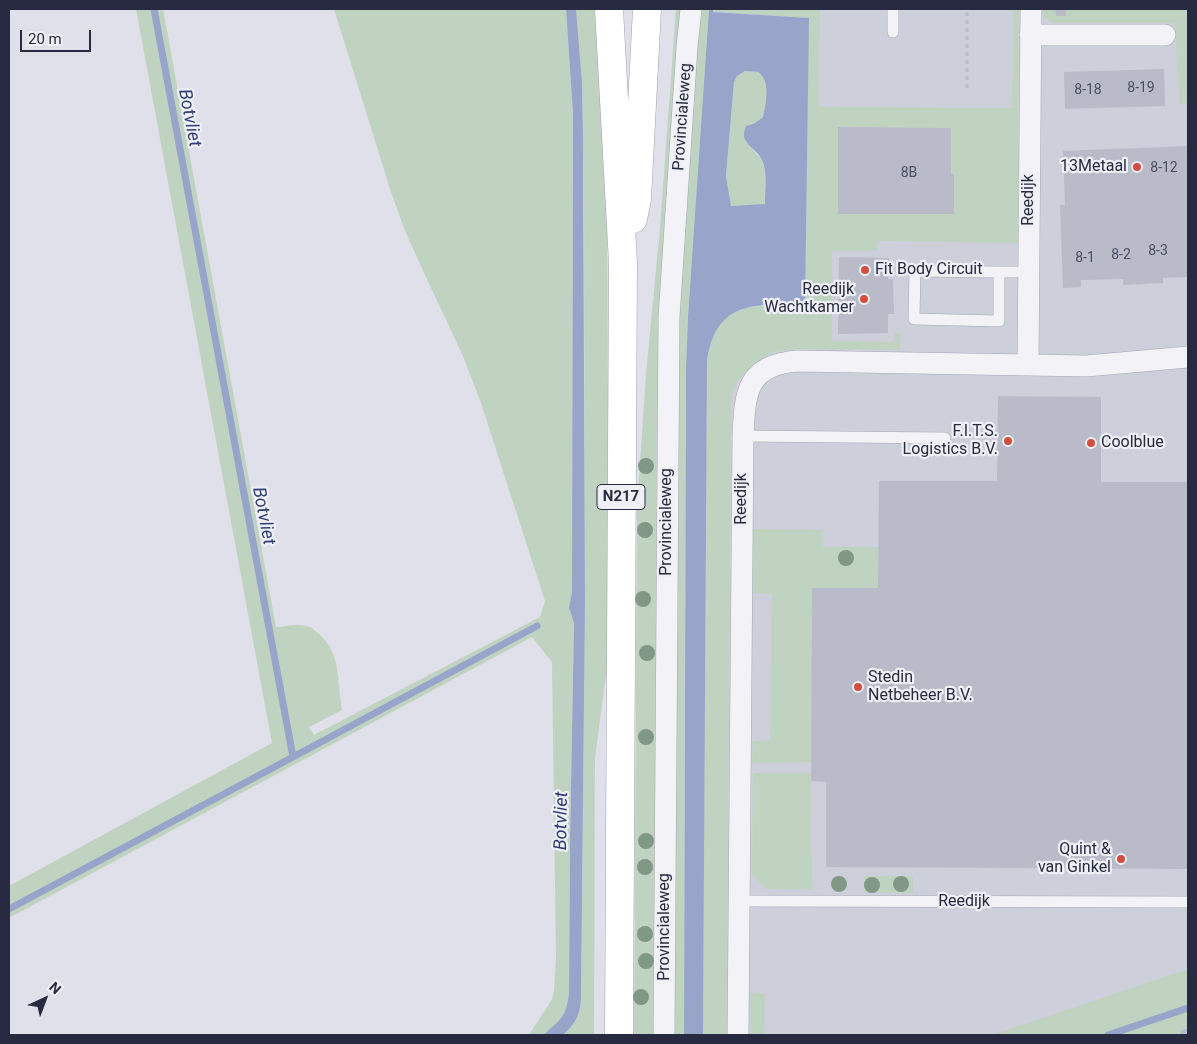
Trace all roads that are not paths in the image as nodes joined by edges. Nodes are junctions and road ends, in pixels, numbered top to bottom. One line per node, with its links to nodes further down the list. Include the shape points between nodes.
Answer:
1 (609, 9): 9 (main road, N217)
2 (647, 9): 9 (main road, N217, via 637,199)
3 (691, 9): 19 (street, Provincialeweg, via 669,318)
4 (893, 9): 6 (lane)
5 (1031, 9): 7 (street, Reedijk)
6 (893, 32)
7 (1030, 35): 8 (street); 11 (street, Reedijk)
8 (1165, 36)
9 (623, 263): 18 (main road, N217)
10 (1000, 272): 10 (lane, via 914,271 914,319 999,321); 11 (lane)
11 (1029, 272): 13 (street, Reedijk)
12 (1188, 357): 13 (street, Reedijk, via 1107,365)
13 (1028, 365): 14 (street, Reedijk, via 778,363 758,376 749,388 744,405)
14 (743, 436): 15 (lane); 16 (street, Reedijk)
15 (944, 438)
16 (740, 901): 17 (lane, Reedijk); 20 (street, Reedijk)
17 (1188, 902)
18 (619, 1035)
19 (664, 1035)
20 (738, 1035)

